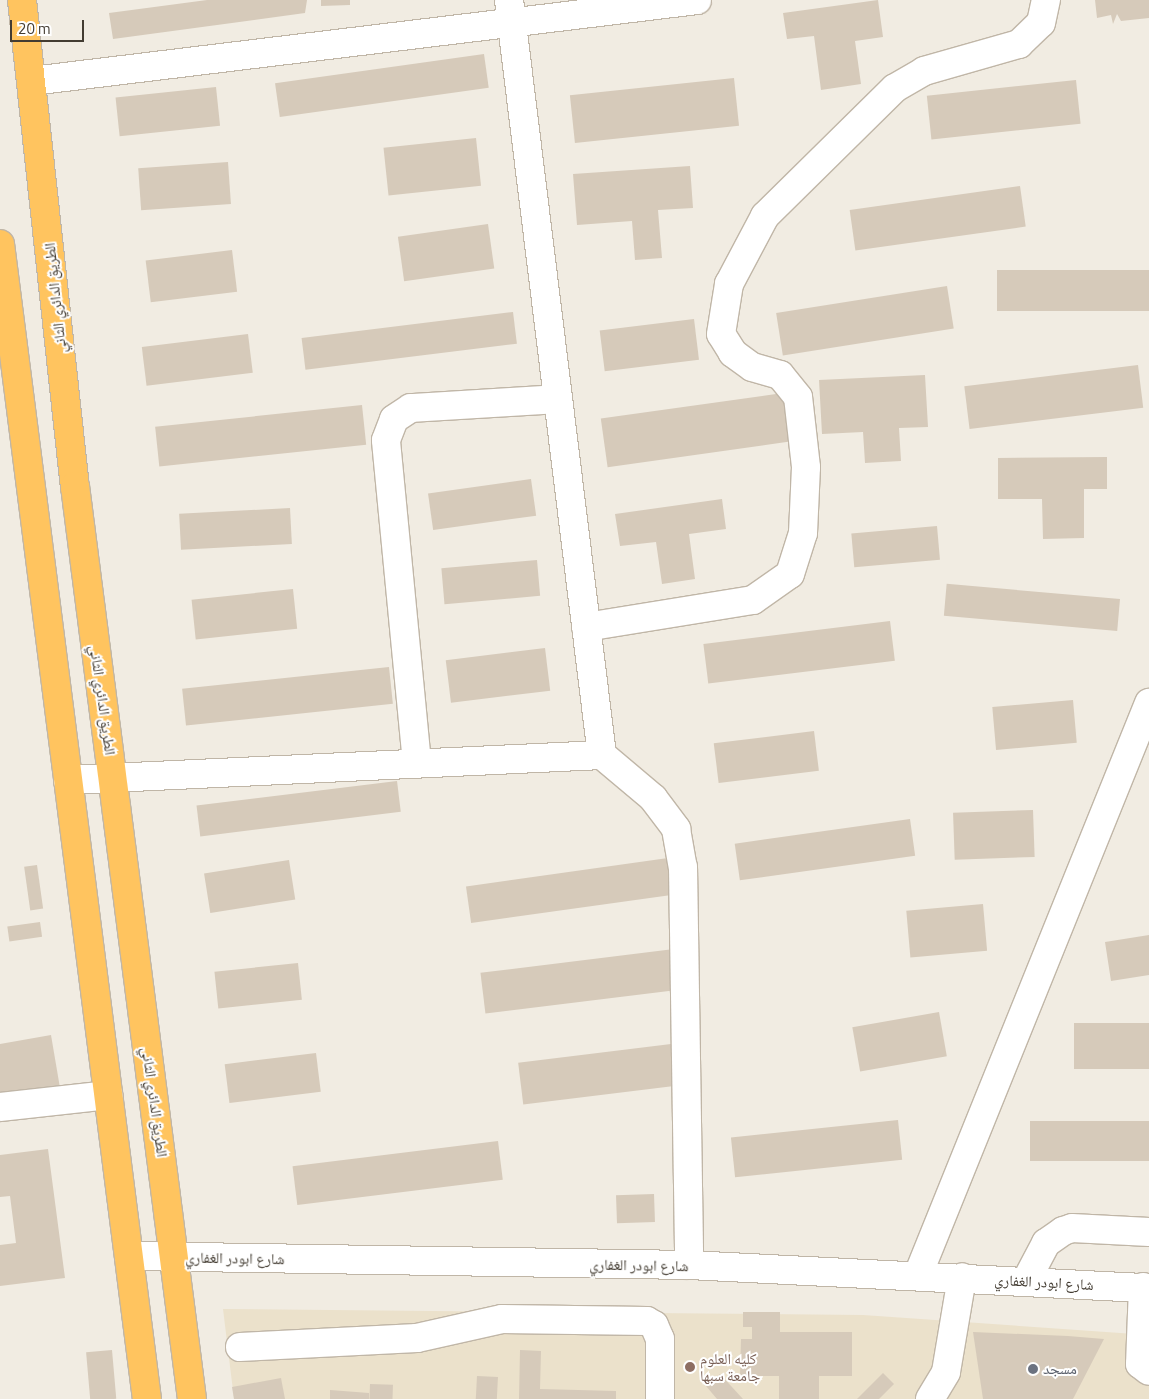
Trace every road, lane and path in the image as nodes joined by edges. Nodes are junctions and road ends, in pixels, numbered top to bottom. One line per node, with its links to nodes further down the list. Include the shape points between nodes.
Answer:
1 (22, 0): 5 (highway, الطريق الدائري الثاني)
2 (697, 0): 4 (street)
3 (1046, 0): 8 (street, via 1041,23 1019,44 924,70 895,88 765,216 729,284 721,334 733,353 752,367 780,375 798,396 806,467 803,533 790,574 753,600)
4 (510, 11): 5 (street); 7 (street)
5 (32, 81): 12 (highway, الطريق الدائري الثاني, via 75,486)
6 (0, 244): 13 (highway)
7 (558, 399): 8 (street); 11 (street, via 410,408 394,419 386,440)
8 (586, 627): 10 (street)
9 (1149, 702): 20 (street)
10 (602, 755): 11 (street); 19 (street, via 653,798 676,829 683,867)
11 (416, 763): 12 (street)
12 (113, 777): 13 (street); 18 (highway, الطريق الدائري الثاني)
13 (68, 780): 14 (highway)
14 (108, 1095): 15 (street); 17 (highway)
15 (0, 1107)
16 (1149, 1232): 22 (street, via 1072,1228 1063,1231 1046,1243)
17 (130, 1256): 18 (street, شارع ابودر الغفاري); 26 (highway)
18 (176, 1258): 19 (street, شارع ابودر الغفاري); 27 (highway, الطريق الدائري الثاني)
19 (689, 1266): 20 (street, شارع ابودر الغفاري)
20 (918, 1275): 21 (street, شارع ابودر الغفاري)
21 (962, 1278): 22 (street, شارع ابودر الغفاري); 29 (street, via 946,1372)
22 (1026, 1281): 23 (street, شارع ابودر الغفاري)
23 (1146, 1287): 25 (street, via 1140,1364)
24 (240, 1347): 28 (street, via 417,1338 502,1319 647,1321 654,1325 660,1339)
25 (1149, 1371)
26 (146, 1399)
27 (192, 1399)
28 (660, 1399)
29 (930, 1399)

